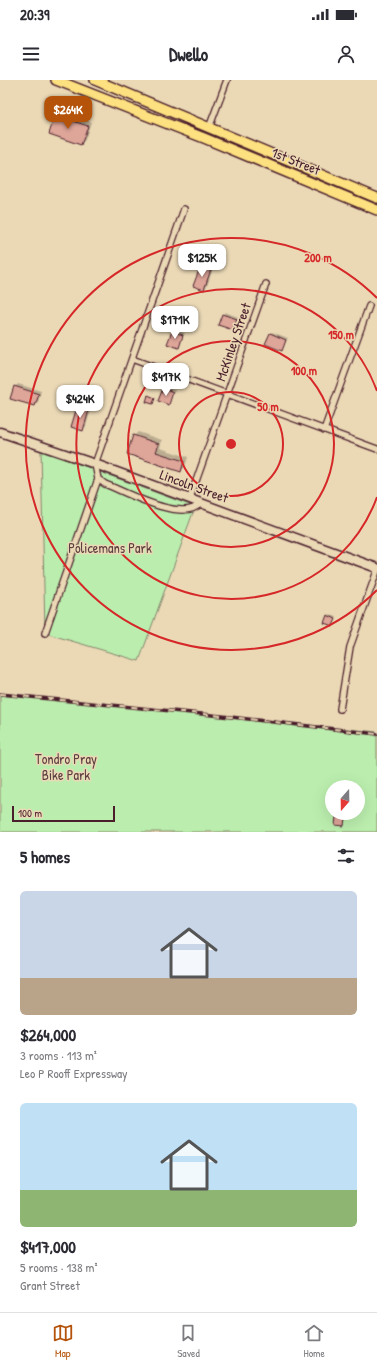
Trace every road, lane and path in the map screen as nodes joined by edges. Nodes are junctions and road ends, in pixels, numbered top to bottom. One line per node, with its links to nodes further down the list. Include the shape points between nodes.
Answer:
1 (56, 80): 7 (main road, 1st Street)
2 (95, 80): 4 (main road, 1st Street)
3 (228, 80): 4 (street)
4 (209, 128): 5 (main road, 1st Street)
5 (377, 198)
6 (184, 209): 10 (street)
7 (377, 210)
8 (266, 284): 11 (street, McKinley Street)
9 (369, 306): 12 (street)
10 (132, 359): 11 (street); 15 (street)
11 (228, 395): 12 (street); 17 (street, McKinley Street)
12 (324, 430): 14 (street)
13 (0, 432): 15 (main road, Lincoln Street)
14 (377, 449)
15 (95, 464): 16 (street); 17 (main road, Lincoln Street)
16 (98, 479): 18 (street, via 158,505 179,511 197,507); 21 (street)
17 (190, 498): 18 (main road, Lincoln Street)
18 (201, 502): 19 (main road, Lincoln Street)
19 (377, 568)
20 (377, 571): 22 (street, via 350,647)
21 (45, 633)
22 (340, 709)

